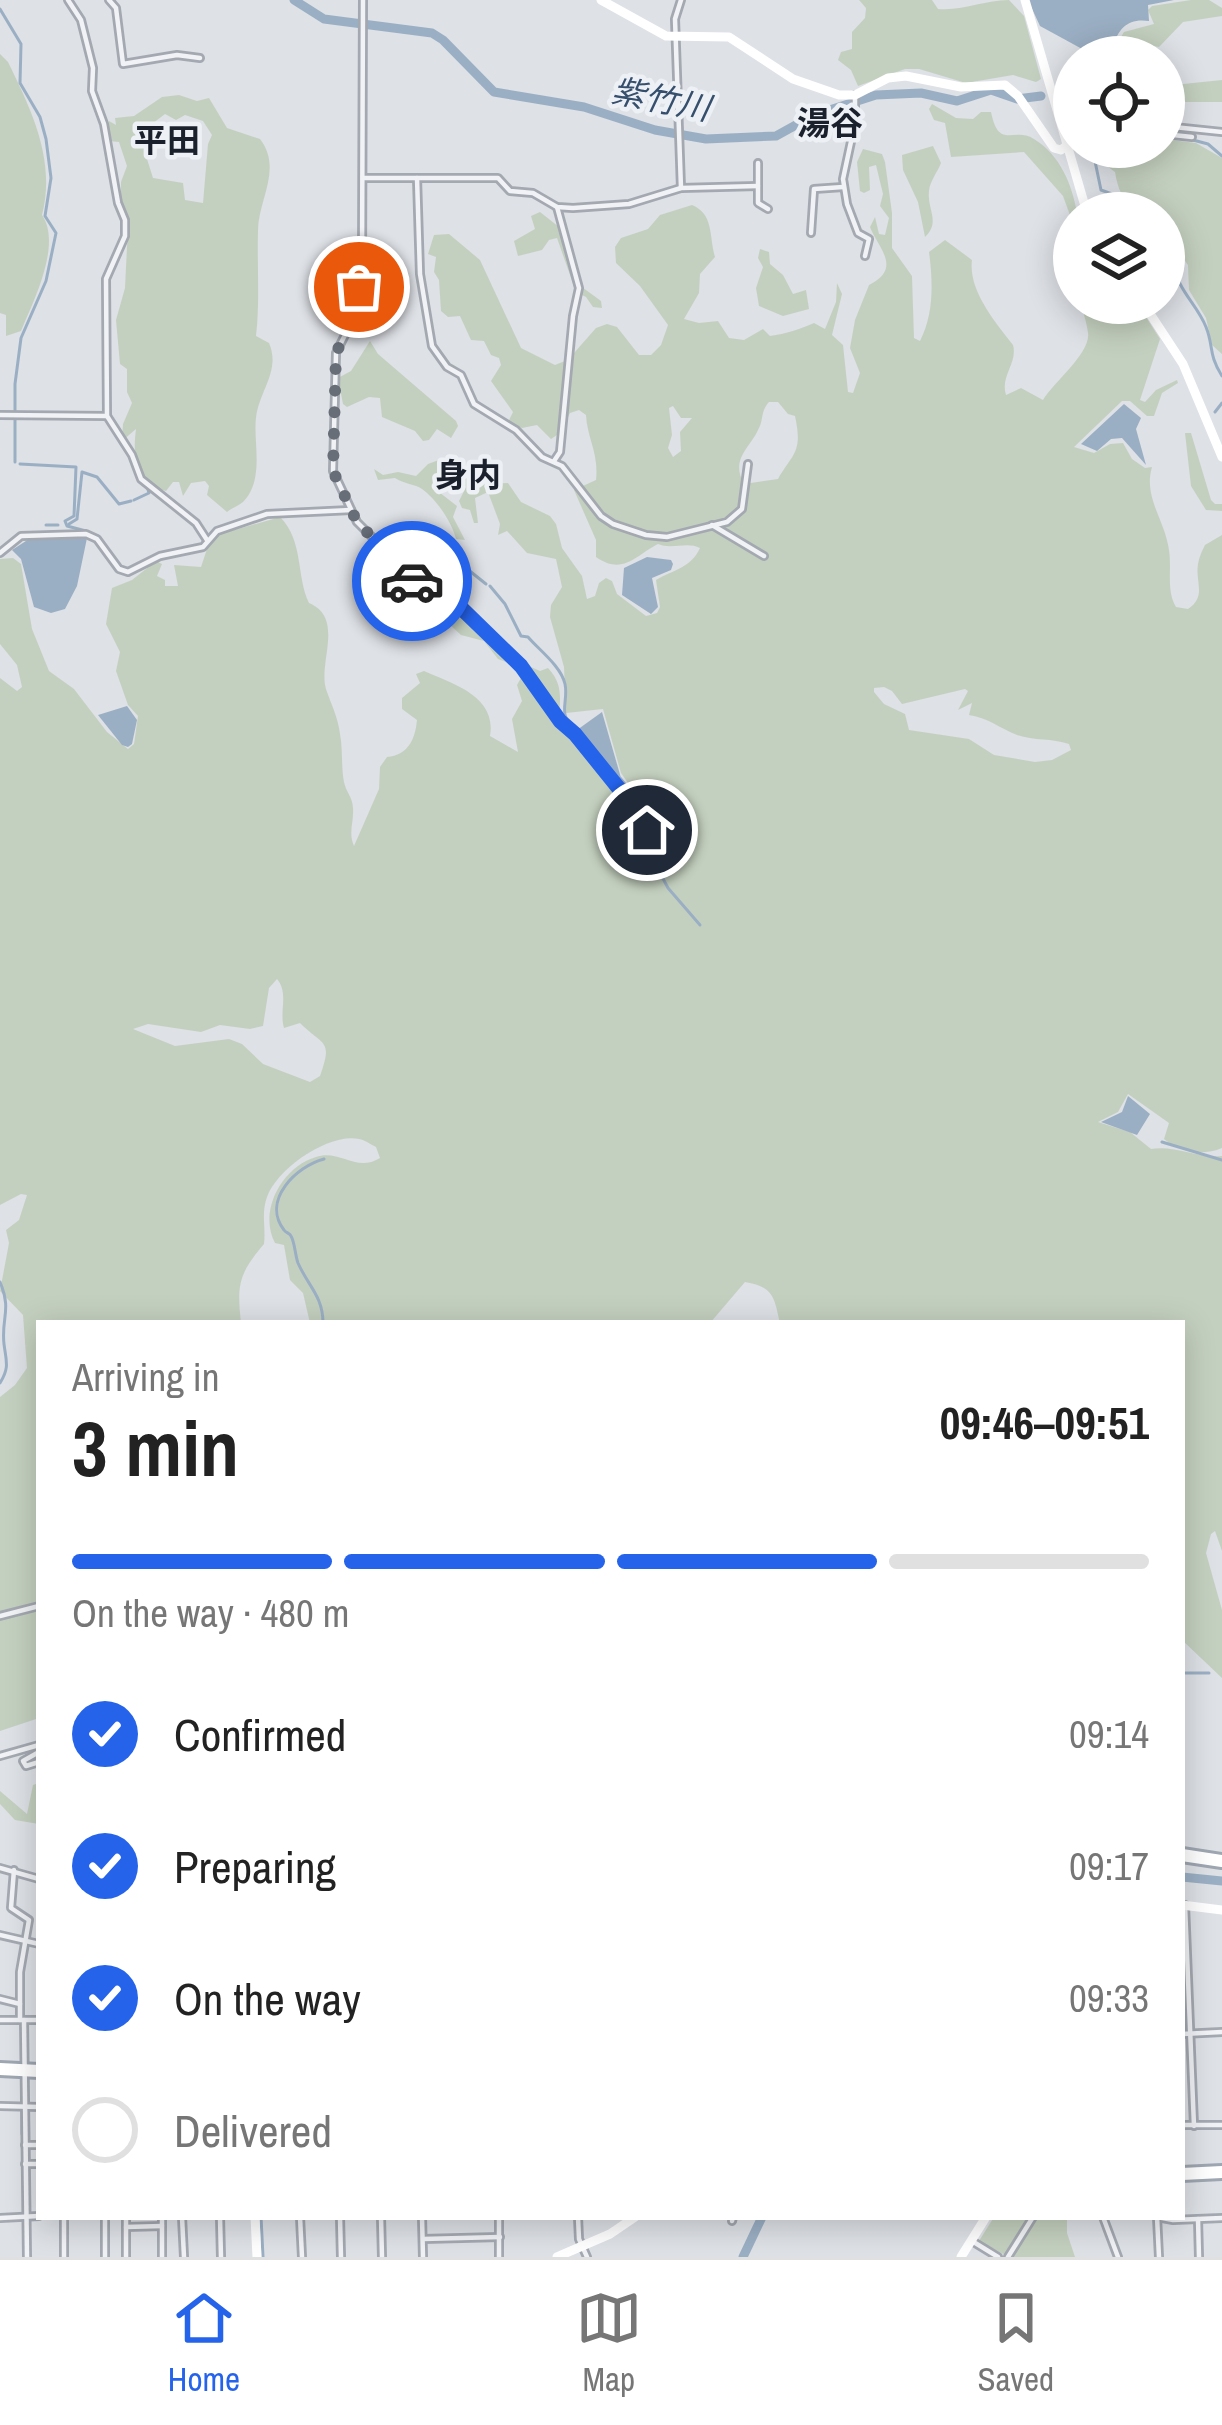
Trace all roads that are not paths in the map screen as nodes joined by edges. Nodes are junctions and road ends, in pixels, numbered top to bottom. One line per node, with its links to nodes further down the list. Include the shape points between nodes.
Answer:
1 (68, 0): 28 (street, via 81,20 125,220 106,279)
2 (109, 0): 8 (street, via 123,64)
3 (363, 0): 17 (street)
4 (601, 0): 7 (main road)
5 (681, 0): 7 (street)
6 (1025, 0): 10 (main road)
7 (675, 37): 9 (main road, via 729,37 803,84); 21 (street)
8 (200, 58)
9 (855, 100): 15 (main road, via 906,76 965,88 1001,84); 20 (street)
10 (1053, 118)
11 (1185, 131): 12 (street)
12 (1222, 132)
13 (1185, 135): 14 (street)
14 (1192, 137)
15 (1053, 139)
16 (758, 163): 19 (street)
17 (362, 178): 18 (street); 32 (street, via 361,277 336,353 332,444 333,471)
18 (417, 178): 22 (street, via 498,178 509,191); 30 (street, via 420,274 435,352 461,375 474,404)
19 (758, 186): 21 (street); 23 (street, via 758,203)
20 (844, 187): 24 (street, via 814,189); 25 (street, via 858,233 869,240)
21 (681, 188): 22 (street, via 629,204)
22 (557, 207): 30 (street, via 580,295)
23 (768, 208)
24 (811, 232)
25 (865, 256)
26 (1157, 324): 29 (main road, via 1183,364)
27 (0, 415): 28 (street)
28 (107, 416): 34 (street, via 141,479)
29 (1222, 458)
30 (554, 461): 33 (street, via 613,524 660,537)
31 (748, 464): 33 (street, via 742,509)
32 (352, 510): 34 (street, via 275,512); 37 (street, via 395,573 456,603 521,666 642,818)
33 (712, 525): 36 (street)
34 (207, 540): 35 (street, via 128,572 86,534 21,536)
35 (0, 553)
36 (764, 556)
37 (653, 859)
38 (36, 1607): 39 (street)
39 (0, 1616)
40 (36, 1749): 42 (street)
41 (36, 1750): 43 (street, via 23,1761)
42 (0, 1756)
43 (36, 1763)
44 (1185, 1855): 45 (main road)
45 (1222, 1861)
46 (0, 1868): 47 (street)
47 (14, 1870): 48 (street); 52 (street, via 11,1908 29,1920)
48 (36, 1878)
49 (1185, 1905): 50 (main road)
50 (1222, 1910)
51 (0, 1935): 52 (street)
52 (27, 1939): 53 (street); 57 (street)
53 (36, 1943)
54 (1185, 1979): 55 (street)
55 (1185, 1991): 62 (street)
56 (0, 1999): 57 (street)
57 (20, 2004): 59 (street)
58 (0, 2020): 59 (street)
59 (22, 2020): 60 (street); 64 (street)
60 (36, 2020)
61 (1222, 2032): 62 (street)
62 (1186, 2033): 67 (street)
63 (0, 2069): 64 (main road)
64 (23, 2071): 65 (main road); 69 (street)
65 (36, 2071)
66 (1185, 2075): 67 (street)
67 (1192, 2075): 73 (street)
68 (0, 2106): 69 (street)
69 (24, 2106): 70 (street); 74 (street)
70 (36, 2107)
71 (1185, 2125): 73 (street)
72 (1222, 2125): 73 (street)
73 (1194, 2126)
74 (25, 2145): 75 (street); 76 (street)
75 (36, 2145)
76 (25, 2164): 77 (street); 81 (street)
77 (36, 2164)
78 (1222, 2172): 79 (main road)
79 (1185, 2174)
80 (36, 2216): 81 (street)
81 (26, 2217): 82 (street); 110 (street)
82 (0, 2218)
83 (1185, 2218): 85 (street)
84 (1222, 2218): 85 (street)
85 (1198, 2219): 130 (street)
86 (64, 2220): 111 (street)
87 (105, 2220): 112 (street)
88 (126, 2220): 105 (street)
89 (162, 2220): 104 (street)
90 (182, 2220): 115 (street)
91 (220, 2220): 116 (street)
92 (255, 2220): 117 (main road)
93 (300, 2220): 118 (street)
94 (340, 2220): 119 (street)
95 (381, 2220): 120 (street)
96 (422, 2220): 107 (street)
97 (499, 2220): 106 (street)
98 (578, 2220): 109 (street)
99 (631, 2220): 109 (main road)
100 (984, 2220): 108 (main road)
101 (1031, 2220): 127 (street)
102 (1104, 2220): 128 (street)
103 (1157, 2220): 129 (street)
104 (162, 2226): 105 (street); 114 (street)
105 (126, 2227): 113 (street)
106 (500, 2237): 107 (street); 122 (street)
107 (423, 2239): 121 (street)
108 (971, 2241): 125 (main road); 126 (street)
109 (582, 2245): 123 (main road); 124 (street)
110 (27, 2257)
111 (64, 2257)
112 (105, 2257)
113 (126, 2257)
114 (162, 2257)
115 (184, 2257)
116 (221, 2257)
117 (257, 2257)
118 (302, 2257)
119 (341, 2257)
120 (382, 2257)
121 (423, 2257)
122 (499, 2257)
123 (557, 2257)
124 (587, 2257)
125 (961, 2257)
126 (998, 2257)
127 (1008, 2257)
128 (1118, 2257)
129 (1159, 2257)
130 (1199, 2257)

